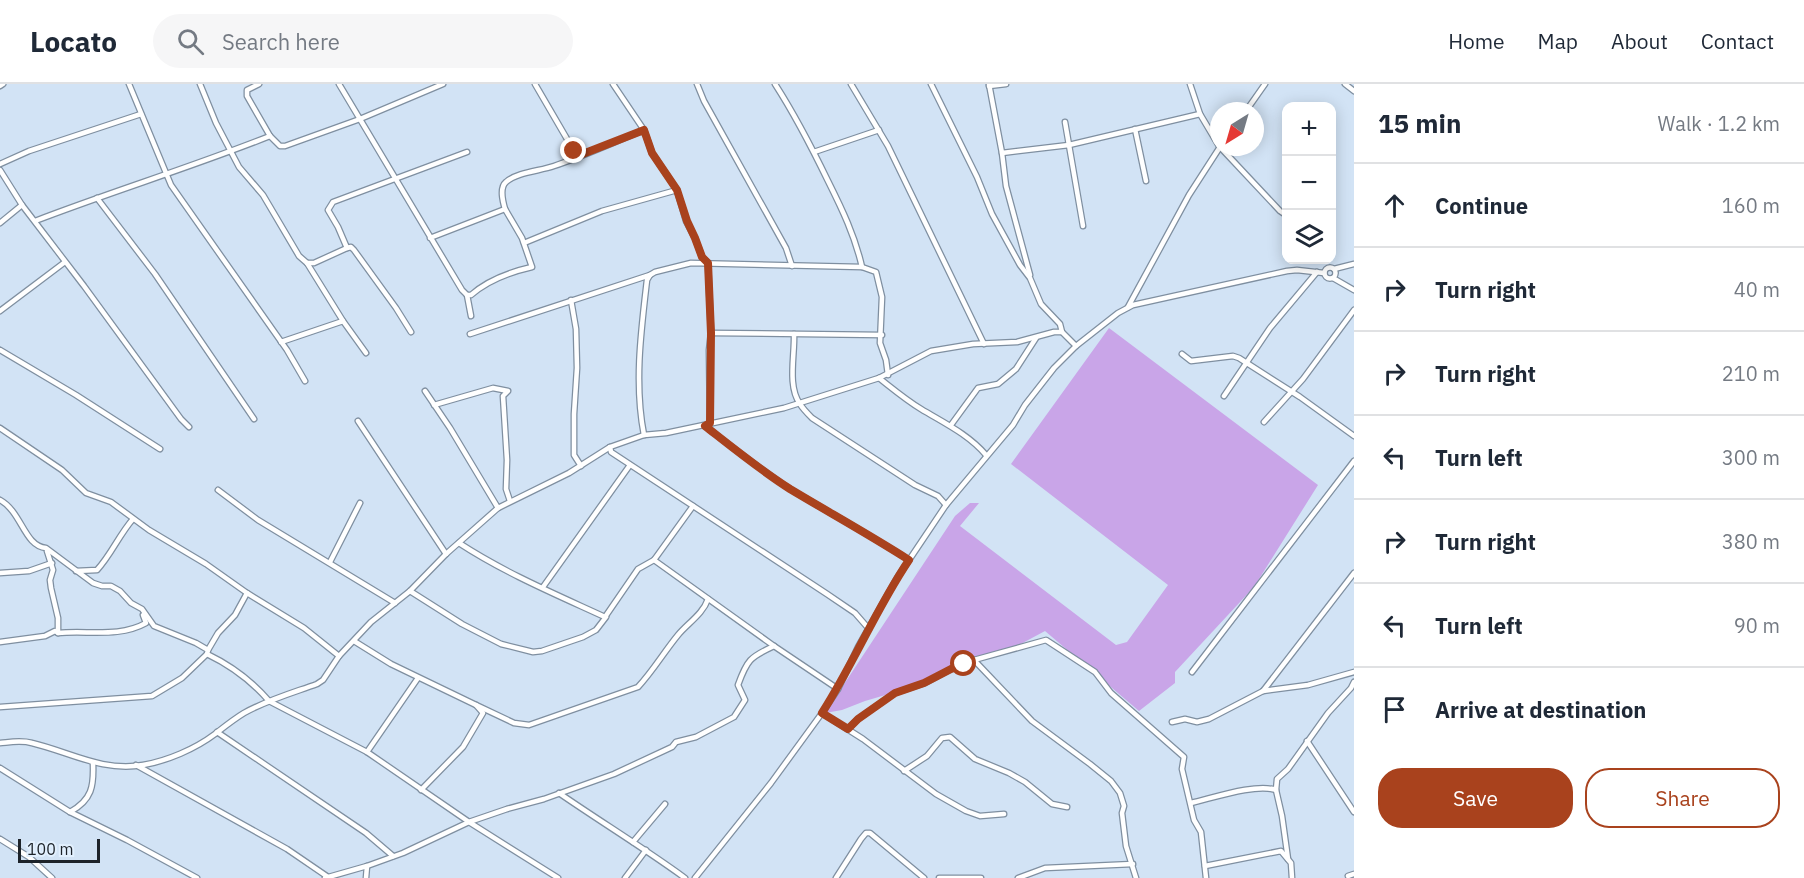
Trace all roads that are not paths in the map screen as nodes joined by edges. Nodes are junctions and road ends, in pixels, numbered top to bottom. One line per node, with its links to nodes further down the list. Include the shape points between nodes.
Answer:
1 (129, 84): 19 (street)
2 (200, 84): 29 (street)
3 (260, 84): 27 (street, via 247,90 247,96)
4 (339, 84): 21 (street)
5 (443, 84): 21 (street)
6 (535, 84): 33 (street)
7 (613, 84): 24 (street)
8 (696, 84): 56 (street, via 786,248)
9 (775, 84): 31 (street)
10 (851, 84): 25 (street)
11 (931, 84): 62 (street, via 993,214)
12 (1006, 84): 16 (street)
13 (1190, 84): 20 (street)
14 (1265, 84): 18 (street)
15 (1346, 84): 17 (street)
16 (989, 85): 32 (street)
17 (1354, 91)
18 (1252, 102)
19 (141, 114): 36 (street); 38 (street)
20 (1200, 114): 23 (street); 26 (street)
21 (360, 120): 27 (street, via 285,146); 39 (street)
22 (1065, 122): 28 (street)
23 (1135, 129): 28 (street); 40 (street)
24 (644, 130): 33 (street); 41 (street, via 652,153)
25 (879, 130): 31 (street); 80 (street)
26 (1210, 130)
27 (270, 136): 29 (street)
28 (1069, 145): 32 (street); 48 (street)
29 (231, 152): 38 (street); 53 (street)
30 (467, 152): 39 (street)
31 (814, 152): 57 (street, via 845,215)
32 (1002, 153): 62 (street, via 1006,186)
33 (580, 155): 44 (street, via 506,182 502,198)
34 (1214, 156): 67 (street)
35 (1228, 156): 45 (street)
36 (0, 164)
37 (0, 170): 43 (street)
38 (166, 173): 42 (street); 79 (street)
39 (395, 180): 49 (street); 51 (street, via 329,206)
40 (1146, 181)
41 (677, 190): 50 (street, via 602,211); 54 (street, via 702,257)
42 (97, 198): 46 (street); 94 (street, via 155,274)
43 (22, 205): 46 (street); 47 (street)
44 (505, 209): 49 (street); 50 (street)
45 (1282, 212)
46 (35, 221): 52 (street)
47 (0, 223)
48 (1083, 226)
49 (430, 238): 65 (street)
50 (524, 243): 65 (street, via 532,267 510,272)
51 (347, 248): 53 (street); 72 (street, via 354,250)
52 (65, 262): 69 (street); 99 (street)
53 (307, 263): 71 (street)
54 (708, 263): 56 (street); 61 (street, via 691,263); 74 (street)
55 (1354, 264): 58 (street)
56 (792, 266): 57 (street)
57 (862, 267): 77 (street, via 876,272 879,281)
58 (1334, 269): 60 (street, via 1327,268); 63 (street)
59 (1317, 272): 60 (street); 67 (street, via 1287,271); 85 (street)
60 (1324, 273): 63 (street)
61 (650, 275): 66 (street); 101 (street, via 642,326 639,392)
62 (1030, 278): 73 (street, via 1041,304)
63 (1333, 278): 64 (street)
64 (1354, 290)
65 (467, 295): 70 (street)
66 (571, 300): 75 (street); 108 (street, via 577,368 574,455)
67 (1128, 307): 81 (street)
68 (1354, 310): 90 (street)
69 (0, 311)
70 (471, 316)
71 (343, 321): 79 (street); 83 (street)
72 (411, 332)
73 (1062, 332): 78 (street); 81 (street)
74 (711, 333): 76 (street); 97 (street)
75 (470, 334)
76 (794, 334): 77 (street); 92 (street, via 794,391)
77 (882, 335): 86 (street, via 880,343)
78 (1036, 336): 80 (street, via 1017,342); 98 (street, via 1016,369 998,384 978,388)
79 (281, 342): 88 (street)
80 (984, 344): 86 (street, via 931,351)
81 (1076, 346): 105 (street)
82 (0, 350): 104 (street)
83 (366, 353)
84 (1182, 354): 85 (street, via 1191,361 1233,356)
85 (1246, 362): 90 (street); 91 (street)
86 (888, 375): 87 (street)
87 (879, 378): 92 (street); 98 (street, via 921,409)
88 (305, 381)
89 (425, 392): 93 (street)
90 (1291, 392): 96 (street); 102 (street)
91 (1224, 396)
92 (799, 403): 97 (street); 113 (street, via 812,418 938,496)
93 (434, 405): 111 (street, via 493,388 508,391 503,396 506,489); 115 (street)
94 (254, 419)
95 (358, 421): 119 (street)
96 (1264, 422)
97 (707, 424): 101 (street); 121 (street, via 747,459 788,487)
98 (951, 425): 105 (street)
99 (189, 427)
100 (0, 429): 116 (street, via 62,470 86,493 111,502)
101 (644, 435): 103 (street)
102 (1354, 436)
103 (610, 447): 107 (street, via 611,452); 108 (street)
104 (160, 449)
105 (986, 455): 113 (street)
106 (1354, 461): 144 (street)
107 (630, 465): 114 (street); 127 (street)
108 (581, 466): 111 (street)
109 (218, 490): 122 (street, via 258,520)
110 (0, 500): 118 (street, via 17,514 31,540)
111 (510, 501): 115 (street)
112 (360, 503): 122 (street)
113 (946, 505): 121 (street)
114 (693, 506): 120 (street); 136 (street, via 855,613)
115 (498, 508): 117 (street)
116 (132, 519): 124 (street, via 97,570); 129 (street)
117 (459, 543): 119 (street); 127 (street, via 496,566)
118 (46, 548): 123 (street); 124 (street)
119 (446, 554): 128 (street)
120 (654, 560): 130 (street); 133 (street, via 638,569)
121 (909, 560): 136 (street)
122 (330, 562): 131 (street)
123 (52, 563): 125 (street, via 29,571); 137 (street, via 51,588)
124 (76, 571): 132 (street, via 93,583 120,591)
125 (0, 573)
126 (1354, 573): 149 (street)
127 (543, 587): 133 (street, via 605,617)
128 (410, 591): 131 (street); 133 (street, via 501,644 533,652 583,637 596,630)
129 (247, 592): 141 (street); 142 (street)
130 (708, 599): 140 (street); 151 (street, via 638,687 529,725 514,723)
131 (395, 603): 138 (street)
132 (142, 609): 134 (street); 135 (street)
133 (609, 612)
134 (146, 623): 135 (street); 137 (street, via 116,632)
135 (154, 626): 141 (street)
136 (869, 628): 148 (street)
137 (58, 633): 139 (street)
138 (354, 641): 142 (street); 146 (street)
139 (0, 642)
140 (774, 646): 148 (street); 166 (street, via 752,656 738,685 745,700 734,717 614,774)
141 (208, 652): 150 (street, via 229,665); 152 (street, via 182,678 152,696)
142 (339, 656): 150 (street, via 317,684)
143 (974, 660): 155 (street, via 895,693); 167 (street, via 1046,640 1095,672 1111,693 1184,757 1182,769); 179 (street, via 1032,721 1104,776 1120,793 1126,846)
144 (1192, 672)
145 (1354, 672): 149 (street)
146 (418, 678): 151 (street); 159 (street)
147 (1354, 682): 157 (street)
148 (838, 689): 153 (street)
149 (1263, 692): 154 (street, via 1209,719)
150 (269, 701): 156 (street); 159 (street)
151 (476, 705): 164 (street, via 483,713 463,747)
152 (0, 707)
153 (822, 713): 155 (street); 189 (street)
154 (1172, 722)
155 (848, 729): 163 (street)
156 (218, 732): 161 (street, via 178,754); 177 (street, via 366,833)
157 (1307, 741): 165 (street, via 1277,779); 171 (street)
158 (0, 743): 160 (street, via 32,743)
159 (367, 752): 164 (street)
160 (93, 763): 161 (street); 170 (street, via 90,793 83,806)
161 (136, 765): 183 (street, via 287,849)
162 (0, 768): 170 (street)
163 (904, 771): 169 (street, via 927,756 942,738 950,737 975,759 1009,772 1052,804); 172 (street, via 966,811 980,816)
164 (421, 790): 173 (street)
165 (1275, 790): 167 (street, via 1249,790); 178 (street)
166 (560, 793): 173 (street); 175 (street)
167 (1191, 803): 181 (street, via 1201,832)
168 (665, 804): 175 (street)
169 (1067, 807)
170 (70, 812): 184 (street)
171 (1354, 812)
172 (1004, 814)
173 (469, 822): 177 (street); 186 (street)
174 (0, 839): 182 (street, via 29,857)
175 (633, 842): 176 (street)
176 (646, 849): 187 (street); 188 (street)
177 (393, 856): 180 (street)
178 (1288, 859): 181 (street, via 1281,851); 197 (street)
179 (1133, 864): 194 (street, via 1045,868); 195 (street)
180 (368, 866): 183 (street); 185 (street)
181 (1205, 866): 196 (street)
182 (49, 877)
183 (326, 877)
184 (197, 878)
185 (366, 878)
186 (558, 878)
187 (625, 878)
188 (685, 878)
189 (694, 878)
190 (836, 878): 191 (street, via 861,839 870,832)
191 (924, 878)
192 (939, 878): 193 (street)
193 (981, 878)
194 (1018, 878)
195 (1136, 878)
196 (1206, 878)
197 (1292, 878)

